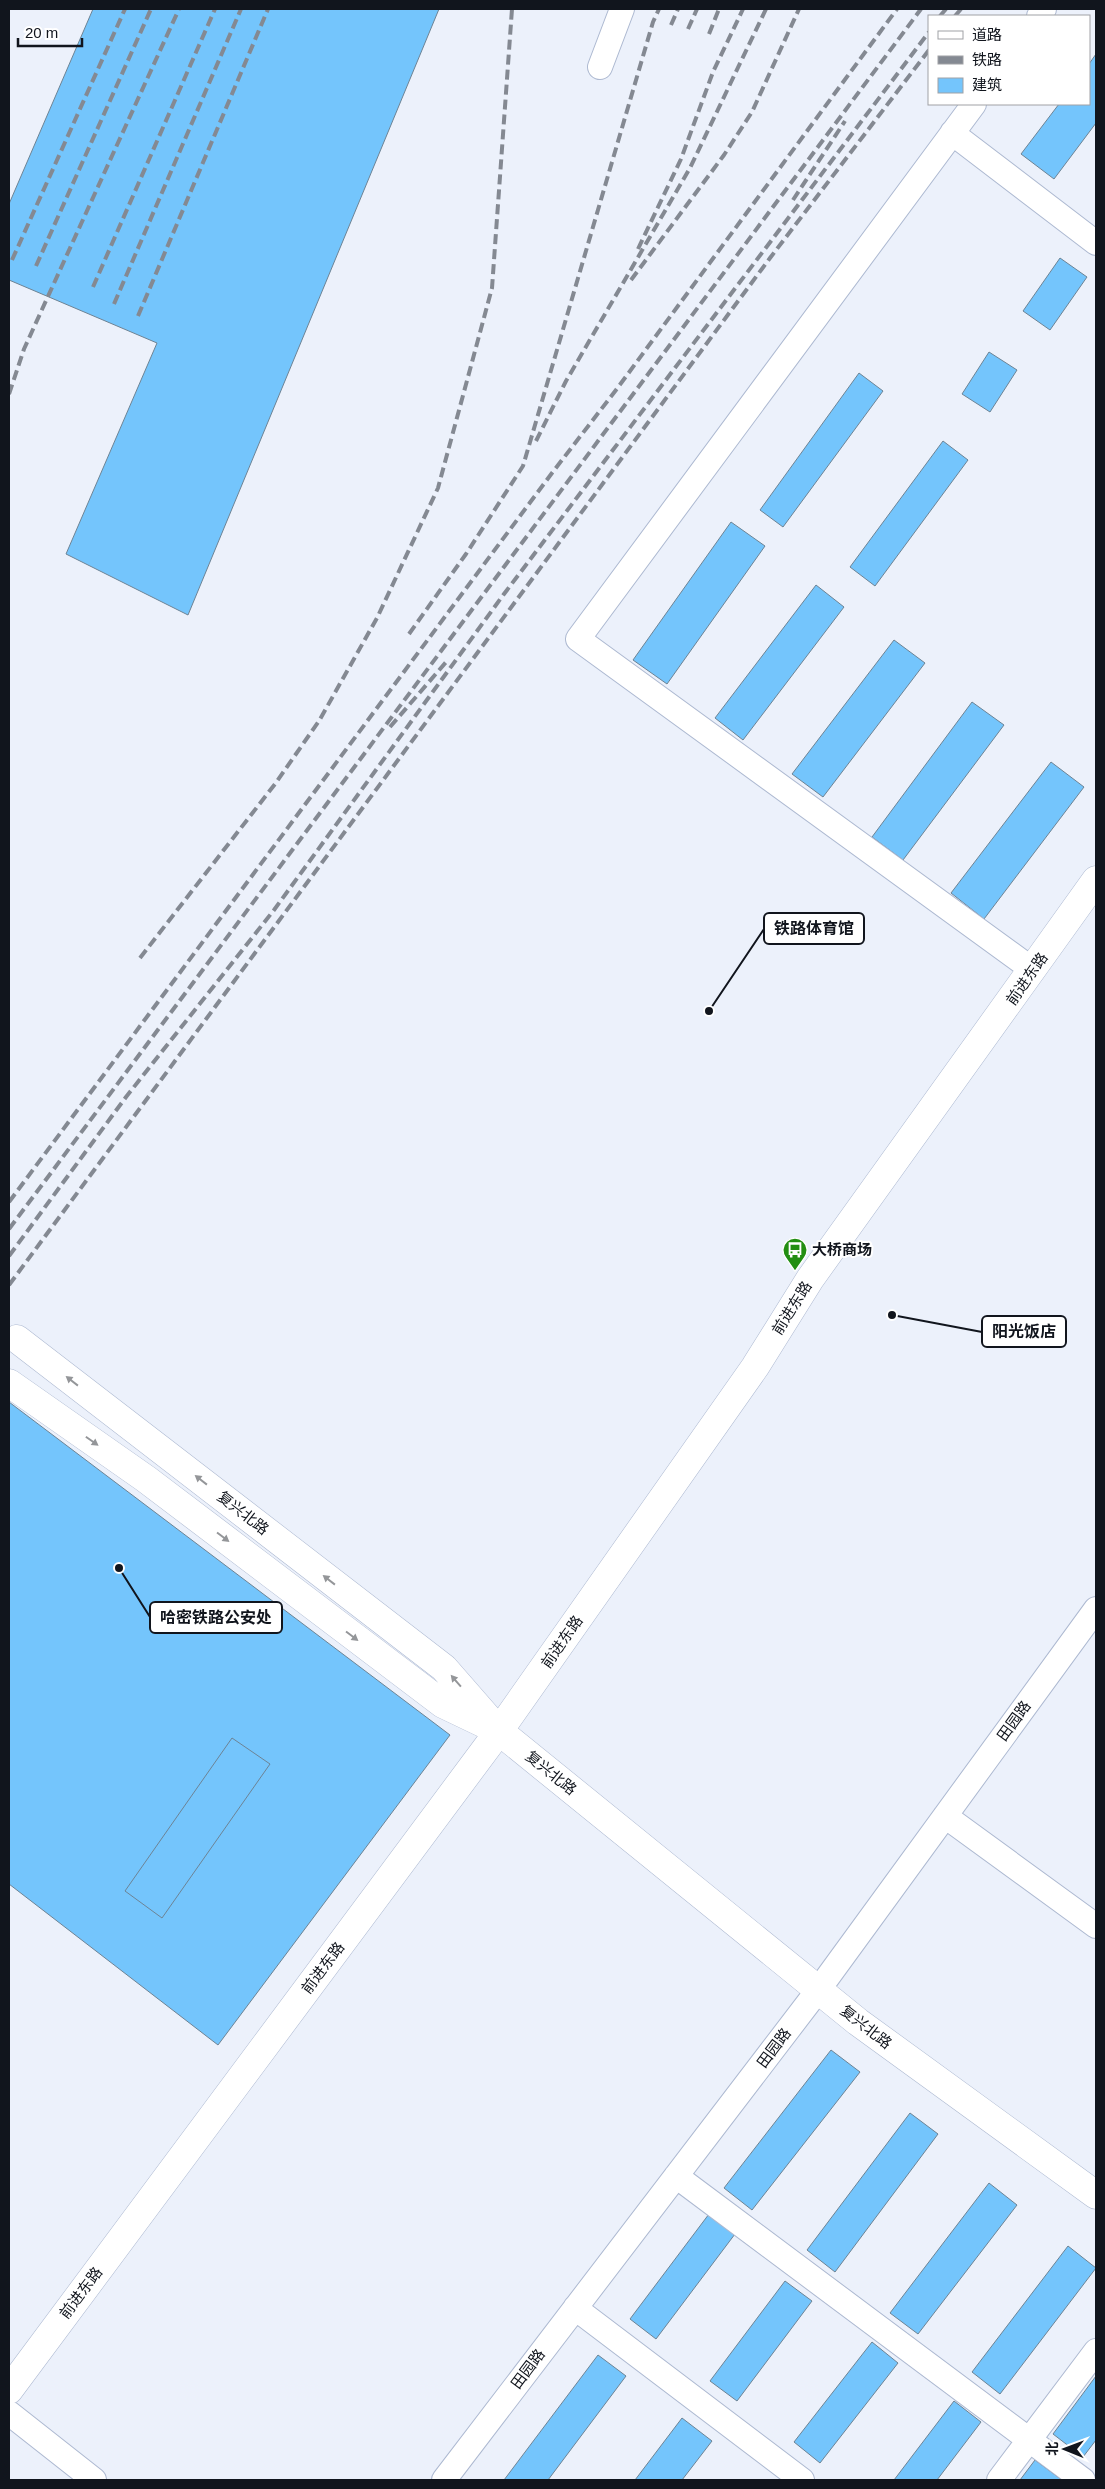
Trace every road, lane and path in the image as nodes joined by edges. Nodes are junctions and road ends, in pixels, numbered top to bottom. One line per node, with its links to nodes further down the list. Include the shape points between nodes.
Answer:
1 (622, 9): 2 (street)
2 (600, 67)
3 (973, 105): 4 (street)
4 (952, 133): 5 (street); 7 (street, via 578,639)
5 (1096, 243)
6 (1096, 880): 7 (street, 前进东路)
7 (1033, 970): 11 (street, 前进东路, via 810,1279 755,1367)
8 (17, 1339): 11 (street, 复兴北路, one-way to 8, via 444,1668)
9 (9, 1383): 11 (street, one-way to 11, via 146,1479 443,1704)
10 (1096, 1609): 12 (street, 田园路)
11 (499, 1731): 14 (street, 复兴北路); 19 (street, 前进东路)
12 (945, 1816): 13 (street); 14 (street, 田园路)
13 (1096, 1926)
14 (819, 1989): 15 (street, 田园路); 16 (street, 复兴北路, via 858,2022)
15 (676, 2176): 17 (street, 田园路); 21 (street)
16 (1096, 2195)
17 (576, 2308): 23 (street, 田园路); 24 (street)
18 (1096, 2351): 21 (street)
19 (9, 2390)
20 (9, 2413): 22 (street)
21 (1029, 2440): 25 (street); 26 (street)
22 (94, 2480)
23 (444, 2480)
24 (802, 2480)
25 (999, 2480)
26 (1083, 2480)

